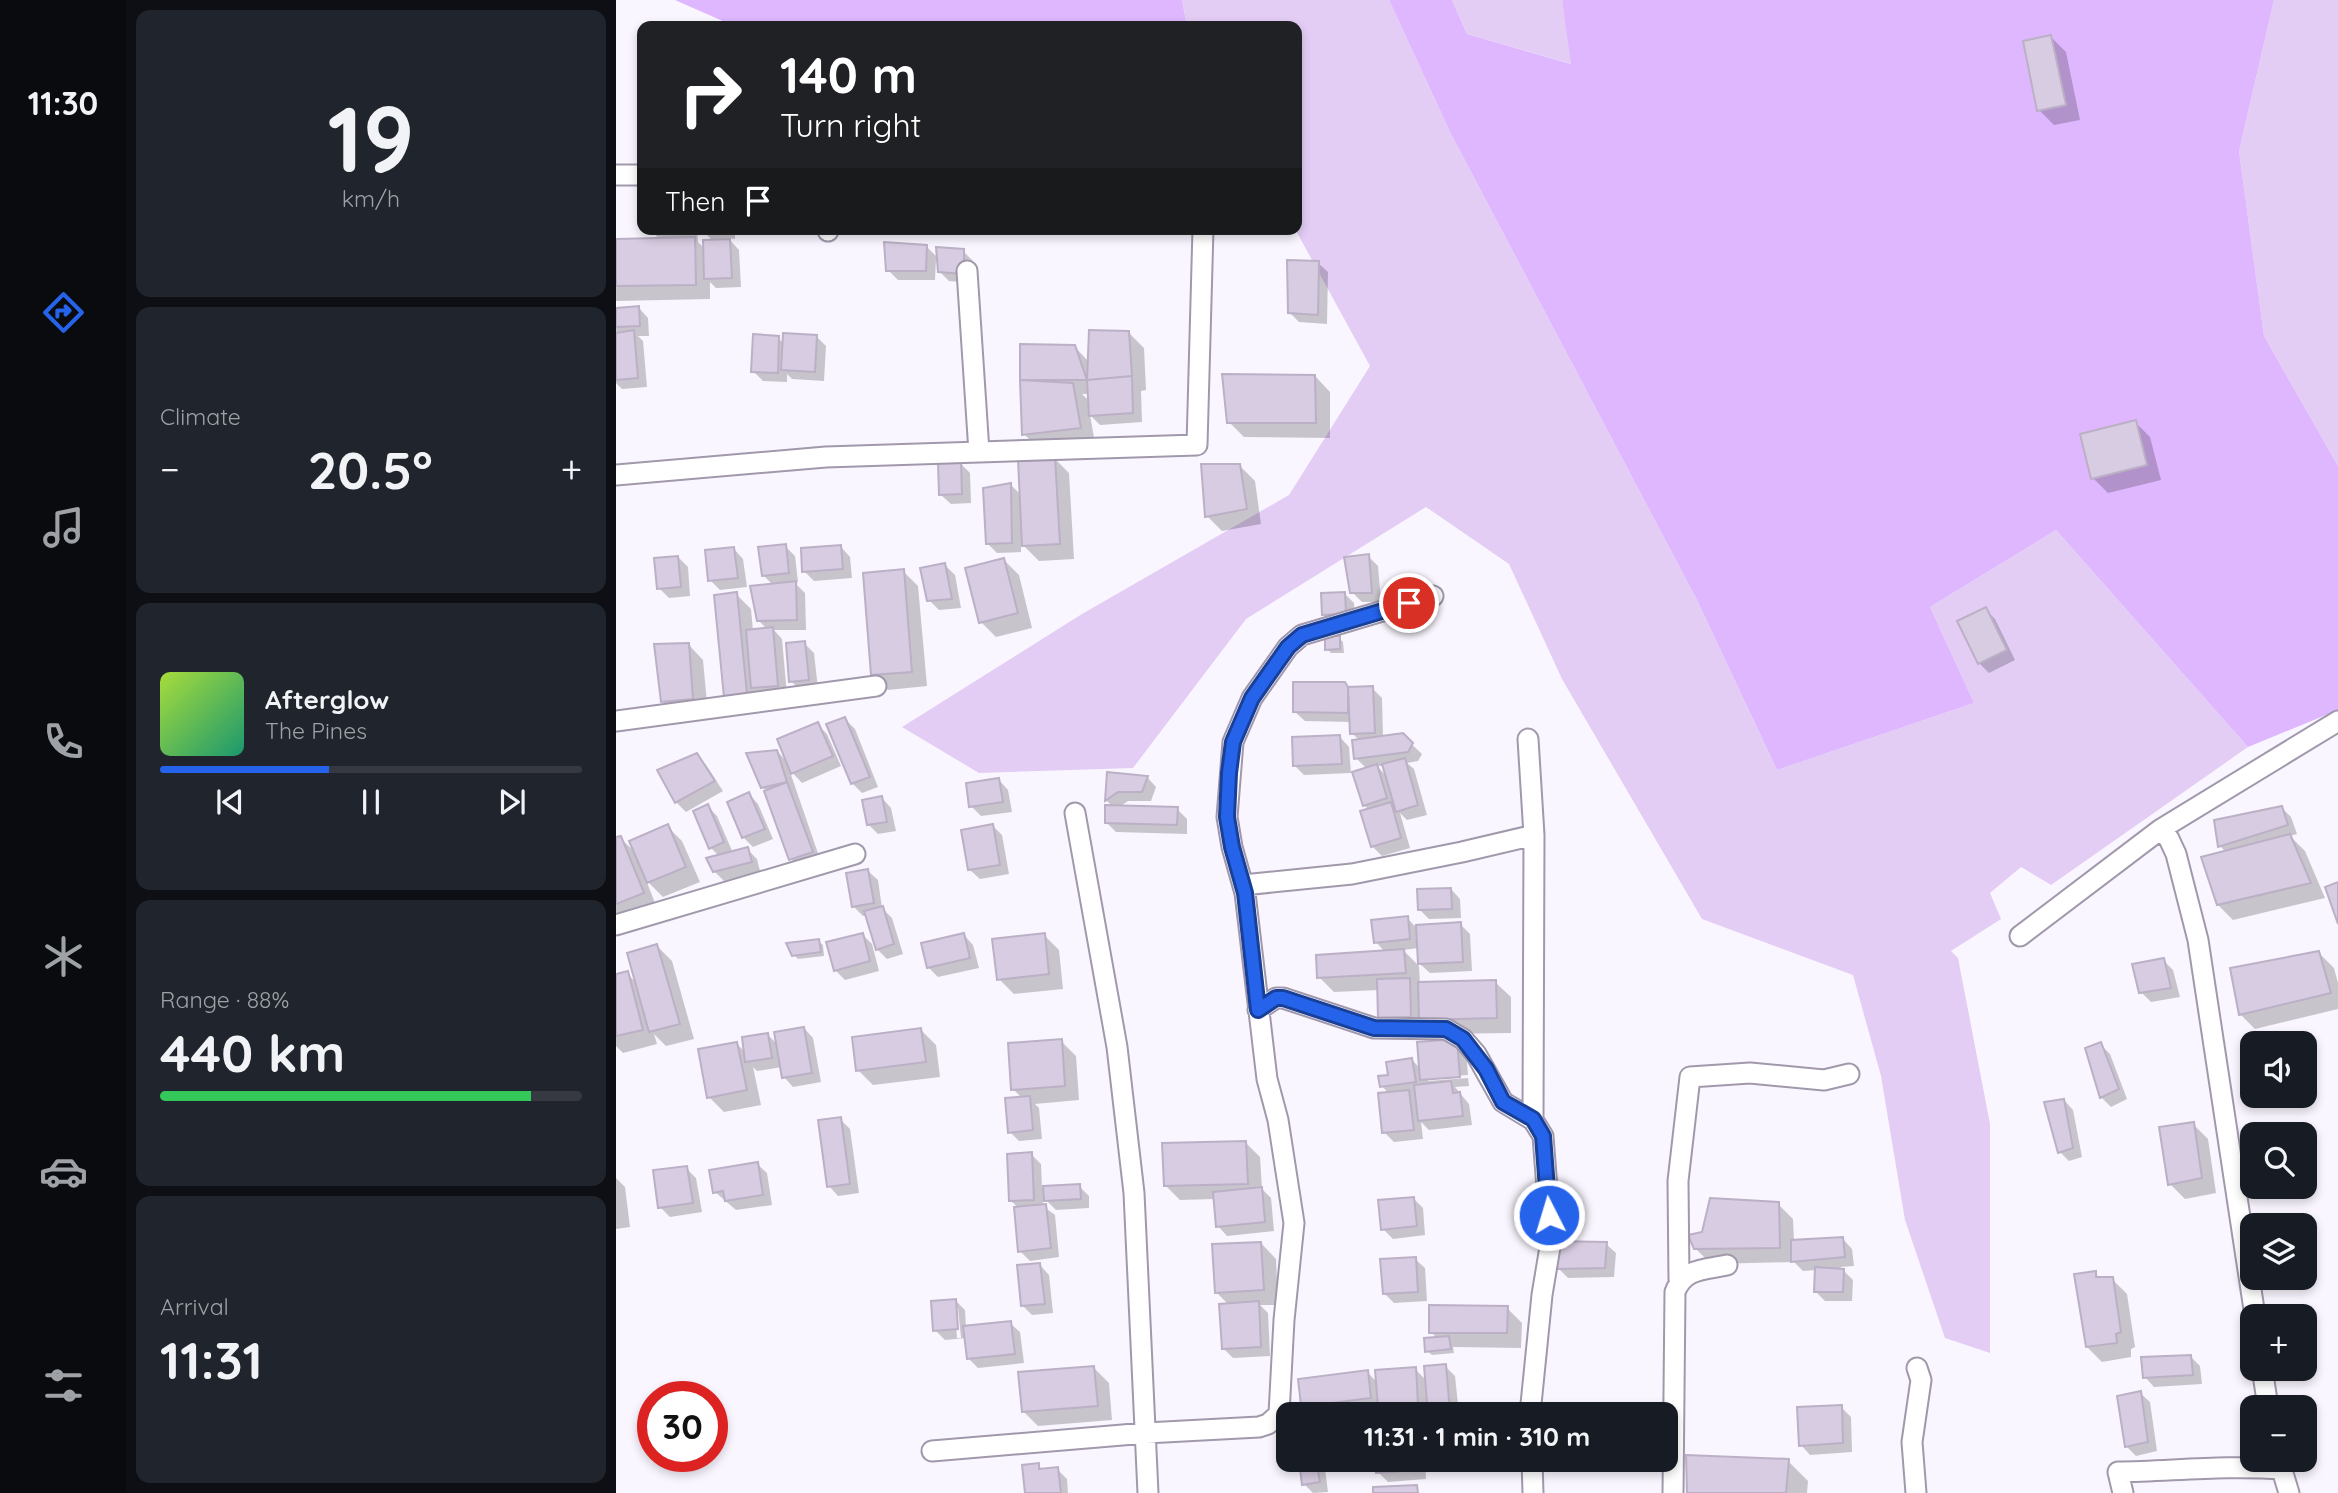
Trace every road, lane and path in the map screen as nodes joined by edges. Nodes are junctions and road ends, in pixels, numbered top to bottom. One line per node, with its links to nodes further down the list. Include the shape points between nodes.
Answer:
1 (616, 175): 2 (street)
2 (637, 175)
3 (1203, 235): 5 (street, via 1197,445)
4 (967, 271): 5 (street)
5 (979, 452): 6 (street, via 825,457)
6 (616, 475)
7 (1433, 596): 16 (street, via 1302,635 1288,647 1252,698 1233,742 1229,773 1227,817)
8 (876, 687): 10 (street)
9 (2338, 720): 13 (street)
10 (616, 721)
11 (1528, 739): 14 (street)
12 (1075, 813): 27 (street, via 1117,1047 1134,1193)
13 (2161, 829): 18 (street); 24 (street, via 2176,854 2198,940)
14 (1534, 835): 16 (street, via 1352,874); 21 (street)
15 (855, 853): 17 (street)
16 (1242, 885): 19 (street)
17 (616, 925)
18 (2020, 936)
19 (1258, 1010): 21 (street, via 1283,998 1374,1028 1446,1029 1476,1054 1503,1102); 27 (street, via 1294,1223 1279,1414 1259,1426)
20 (1849, 1074): 23 (street, via 1824,1080 1750,1073 1690,1077 1678,1181)
21 (1533, 1119): 26 (street, via 1543,1136 1551,1241)
22 (1727, 1265): 23 (street)
23 (1679, 1280): 34 (street, via 1673,1311)
24 (2253, 1304)
25 (1917, 1368): 35 (street, via 1921,1380 1912,1442)
26 (1531, 1402)
27 (1146, 1433): 28 (street); 32 (street)
28 (932, 1451)
29 (2240, 1466): 36 (street, via 2118,1472)
30 (1532, 1472): 33 (street)
31 (2282, 1472): 37 (street)
32 (1148, 1493)
33 (1533, 1493)
34 (1673, 1493)
35 (1916, 1493)
36 (2123, 1493)
37 (2289, 1493)

